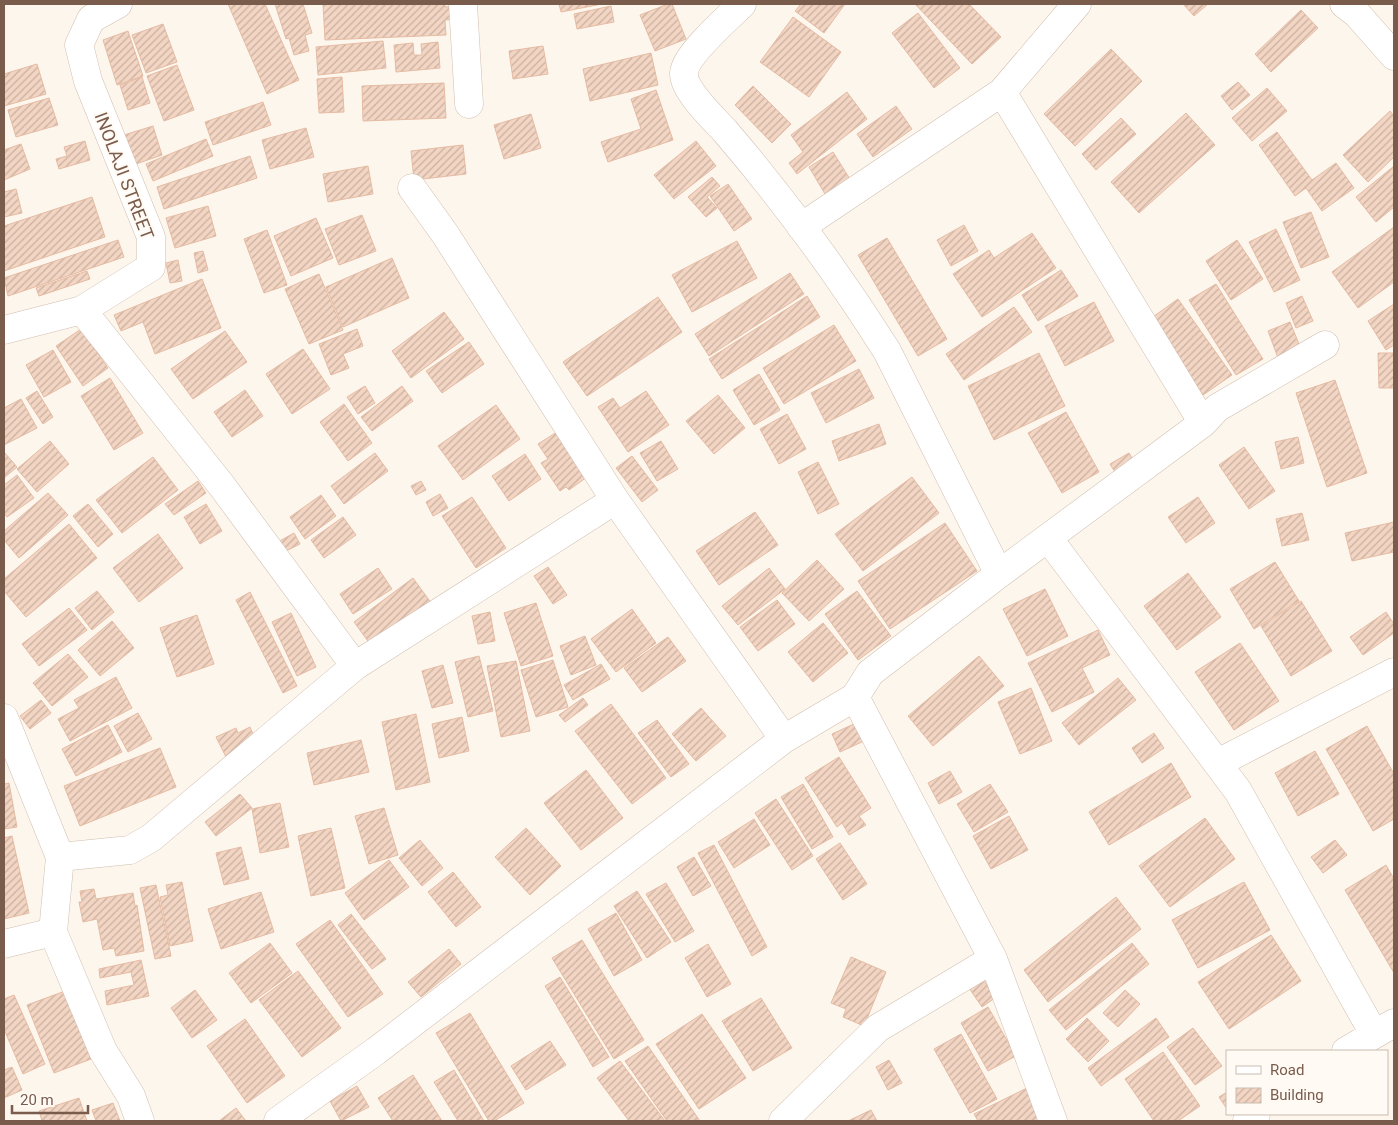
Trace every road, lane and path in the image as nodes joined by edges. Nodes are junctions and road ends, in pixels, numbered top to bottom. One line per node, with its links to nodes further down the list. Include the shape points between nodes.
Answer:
1 (118, 4): 11 (street, INOLAJI STREET, via 91,19 79,45 88,80 150,237 151,267)
2 (463, 4): 8 (street)
3 (742, 4): 10 (street, via 690,59 684,74 689,90)
4 (1077, 4): 7 (street)
5 (1344, 4): 6 (street)
6 (1394, 56)
7 (1002, 92): 10 (street); 14 (street)
8 (470, 104)
9 (412, 188): 15 (street)
10 (801, 227): 17 (street, via 887,351)
11 (82, 310): 12 (street, INOLAJI STREET); 18 (street, via 222,486)
12 (4, 330)
13 (1324, 345): 14 (street, via 1217,408)
14 (1203, 423): 16 (street)
15 (615, 500): 18 (street); 22 (street)
16 (1048, 538): 17 (street); 23 (street)
17 (999, 574): 20 (street, via 870,674)
18 (355, 666): 24 (street, via 151,838 130,850)
19 (1394, 672): 23 (street)
20 (855, 697): 22 (street); 27 (street)
21 (4, 718): 24 (street)
22 (784, 739): 31 (street)
23 (1218, 763): 28 (street)
24 (60, 856): 25 (street)
25 (52, 932): 26 (street); 30 (street, via 103,1051 131,1096)
26 (4, 944)
27 (993, 959): 32 (street, via 878,1028); 33 (street)
28 (1384, 1029): 29 (street)
29 (1348, 1050)
30 (140, 1121)
31 (278, 1121)
32 (783, 1121)
33 (1053, 1121)

